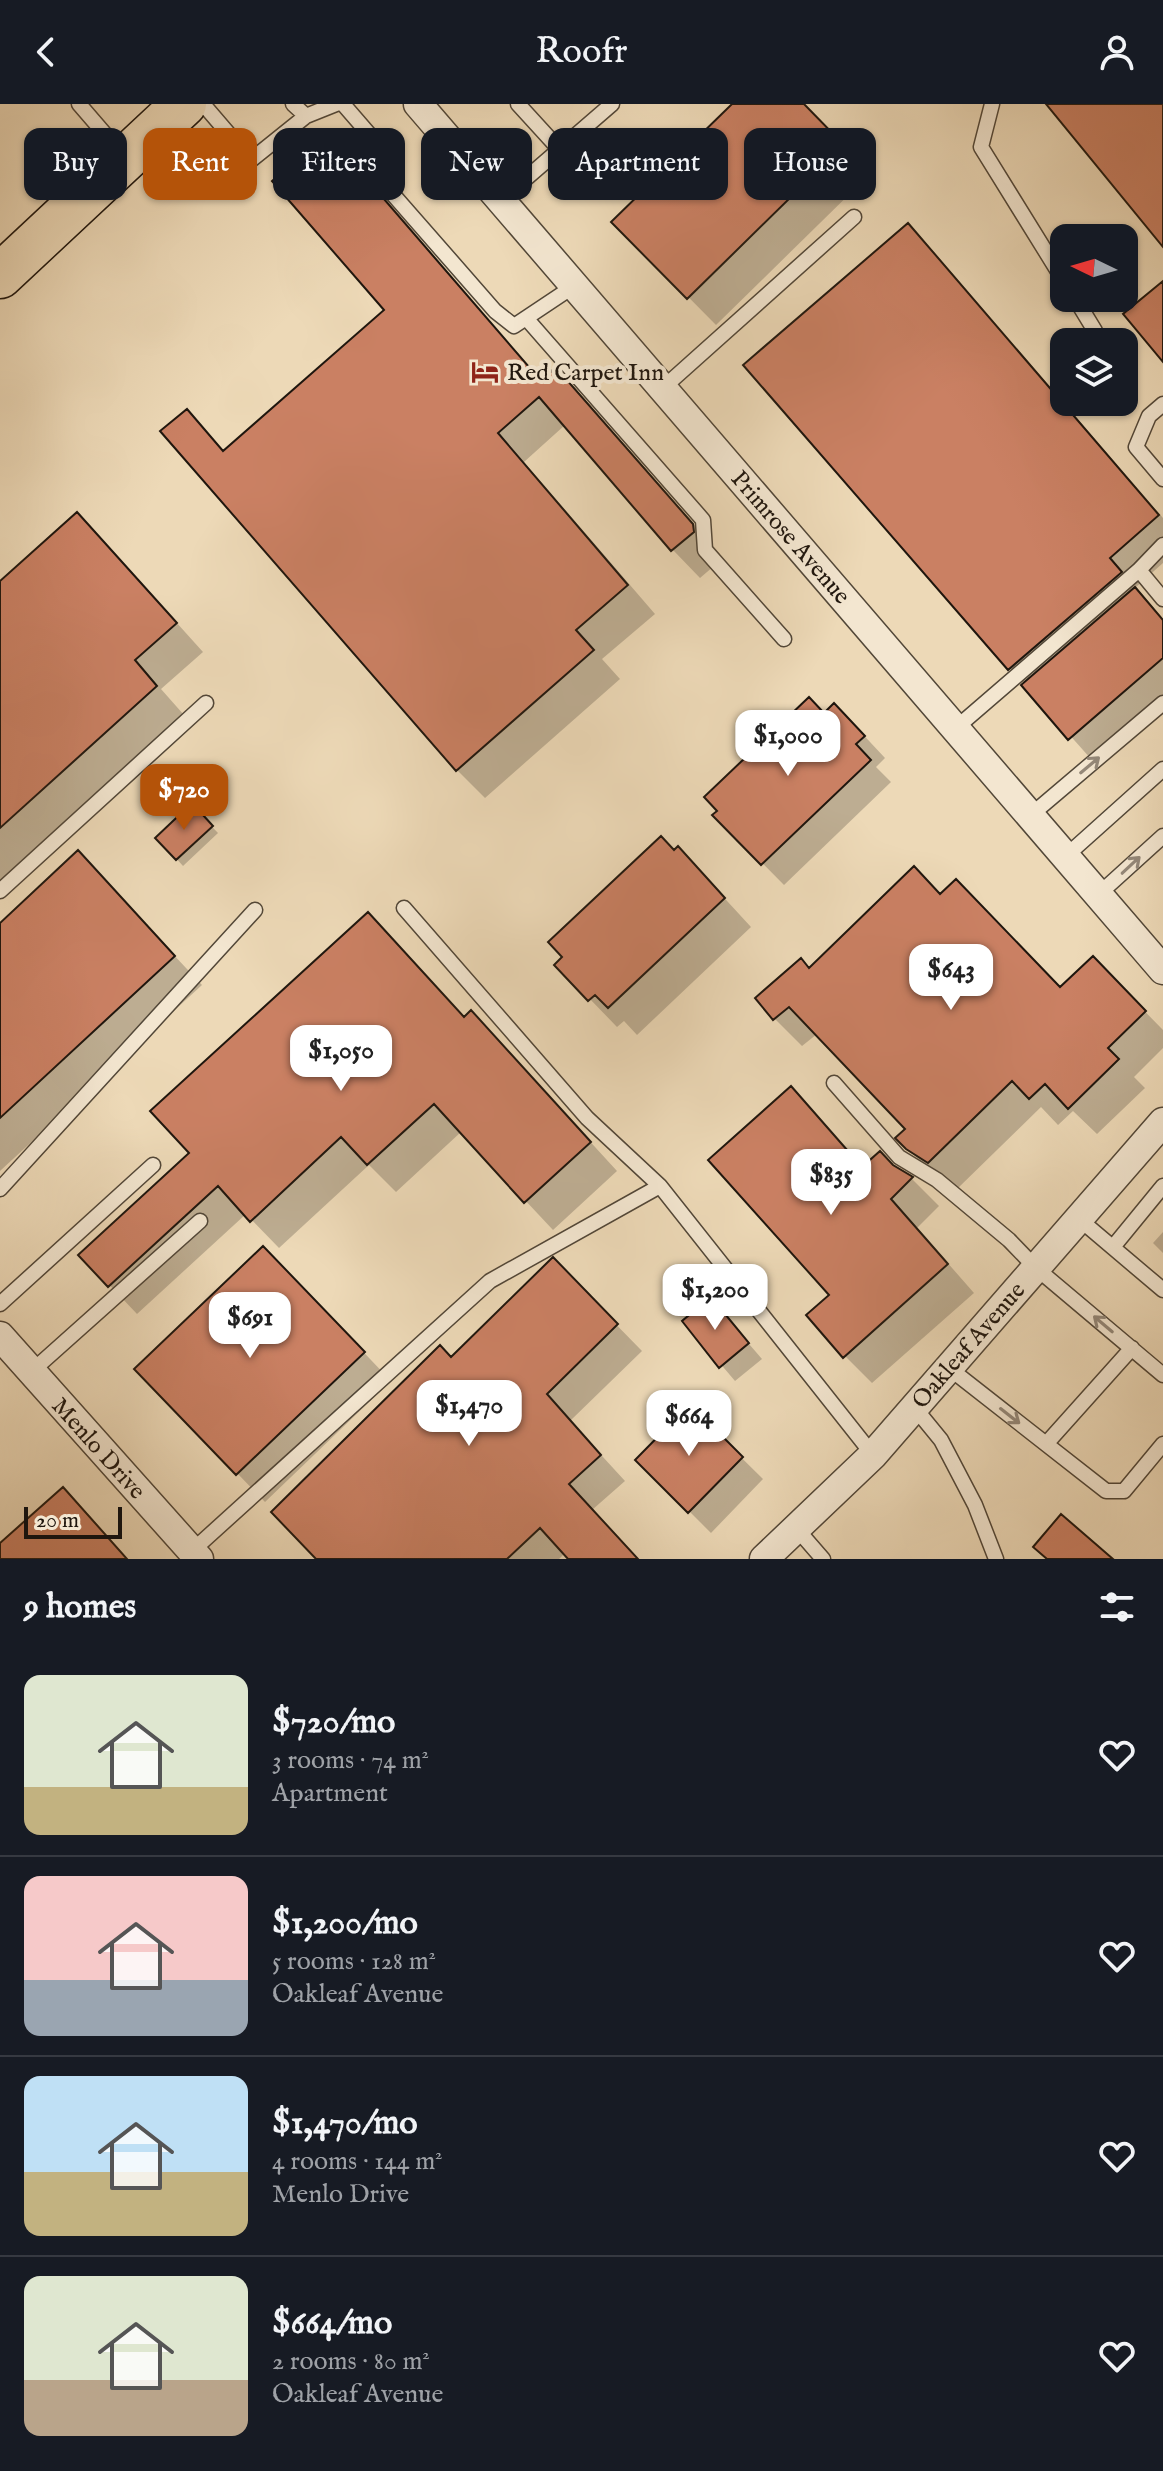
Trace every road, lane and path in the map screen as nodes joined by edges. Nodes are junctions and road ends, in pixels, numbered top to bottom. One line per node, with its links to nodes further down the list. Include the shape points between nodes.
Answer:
1 (79, 104): 12 (lane)
2 (184, 104): 16 (main road)
3 (203, 104): 11 (lane, via 251,160)
4 (293, 104): 11 (lane)
5 (336, 104): 11 (lane)
6 (343, 104): 25 (lane, via 382,149 383,183 495,311 514,326)
7 (418, 104): 13 (street, Primrose Avenue)
8 (518, 104): 15 (lane)
9 (612, 104): 14 (lane)
10 (992, 104): 22 (lane, via 981,147)
11 (306, 116)
12 (100, 128)
13 (439, 128)
14 (585, 128)
15 (548, 137)
16 (127, 157)
17 (548, 160): 18 (lane)
18 (532, 174)
19 (81, 200): 23 (main road)
20 (501, 200): 24 (street, Primrose Avenue)
21 (854, 217): 26 (lane)
22 (1050, 258)
23 (0, 276)
24 (574, 286): 25 (lane); 26 (street, Primrose Avenue)
25 (526, 318): 32 (lane, via 703,520 705,550)
26 (663, 388): 35 (street, Primrose Avenue)
27 (1163, 404): 28 (lane, via 1149,416 1136,447)
28 (1163, 479)
29 (1163, 545): 30 (lane)
30 (1139, 570): 31 (lane); 35 (lane)
31 (1163, 599)
32 (784, 639)
33 (206, 703): 40 (lane)
34 (1163, 703): 37 (lane, one-way to 34)
35 (956, 728): 37 (street, Primrose Avenue)
36 (1163, 769): 39 (lane)
37 (1031, 815): 39 (street, Primrose Avenue)
38 (1163, 836): 41 (lane, one-way to 38)
39 (1066, 856): 41 (street, Primrose Avenue)
40 (0, 891)
41 (1099, 894): 44 (street, Primrose Avenue)
42 (404, 908): 48 (lane, via 587,1118)
43 (255, 910): 50 (lane)
44 (1163, 970)
45 (834, 1083): 54 (lane, via 899,1157 937,1180)
46 (1163, 1122): 51 (street, Oakleaf Avenue)
47 (153, 1165): 56 (lane)
48 (660, 1186): 65 (lane); 67 (lane, via 490,1281)
49 (1163, 1186): 53 (lane)
50 (0, 1189)
51 (1078, 1218): 53 (lane); 54 (street, Oakleaf Avenue)
52 (200, 1221): 60 (lane)
53 (1113, 1247): 55 (lane)
54 (1036, 1268): 58 (lane, one-way to 54); 59 (street, Oakleaf Avenue)
55 (1163, 1290)
56 (0, 1304)
57 (0, 1336): 60 (street, Menlo Drive)
58 (1132, 1348): 61 (lane); 63 (lane)
59 (949, 1368): 62 (street, Oakleaf Avenue); 63 (lane, one-way to 63)
60 (31, 1372): 67 (street, Menlo Drive)
61 (1163, 1375)
62 (914, 1407): 65 (street, Oakleaf Avenue); 70 (lane, via 941,1440)
63 (1046, 1444): 64 (lane, via 1106,1491 1124,1491)
64 (1163, 1444)
65 (873, 1455): 66 (street, Oakleaf Avenue)
66 (796, 1528): 68 (street, Oakleaf Avenue); 69 (lane)
67 (195, 1555)
68 (764, 1559)
69 (823, 1559)
70 (996, 1559)

